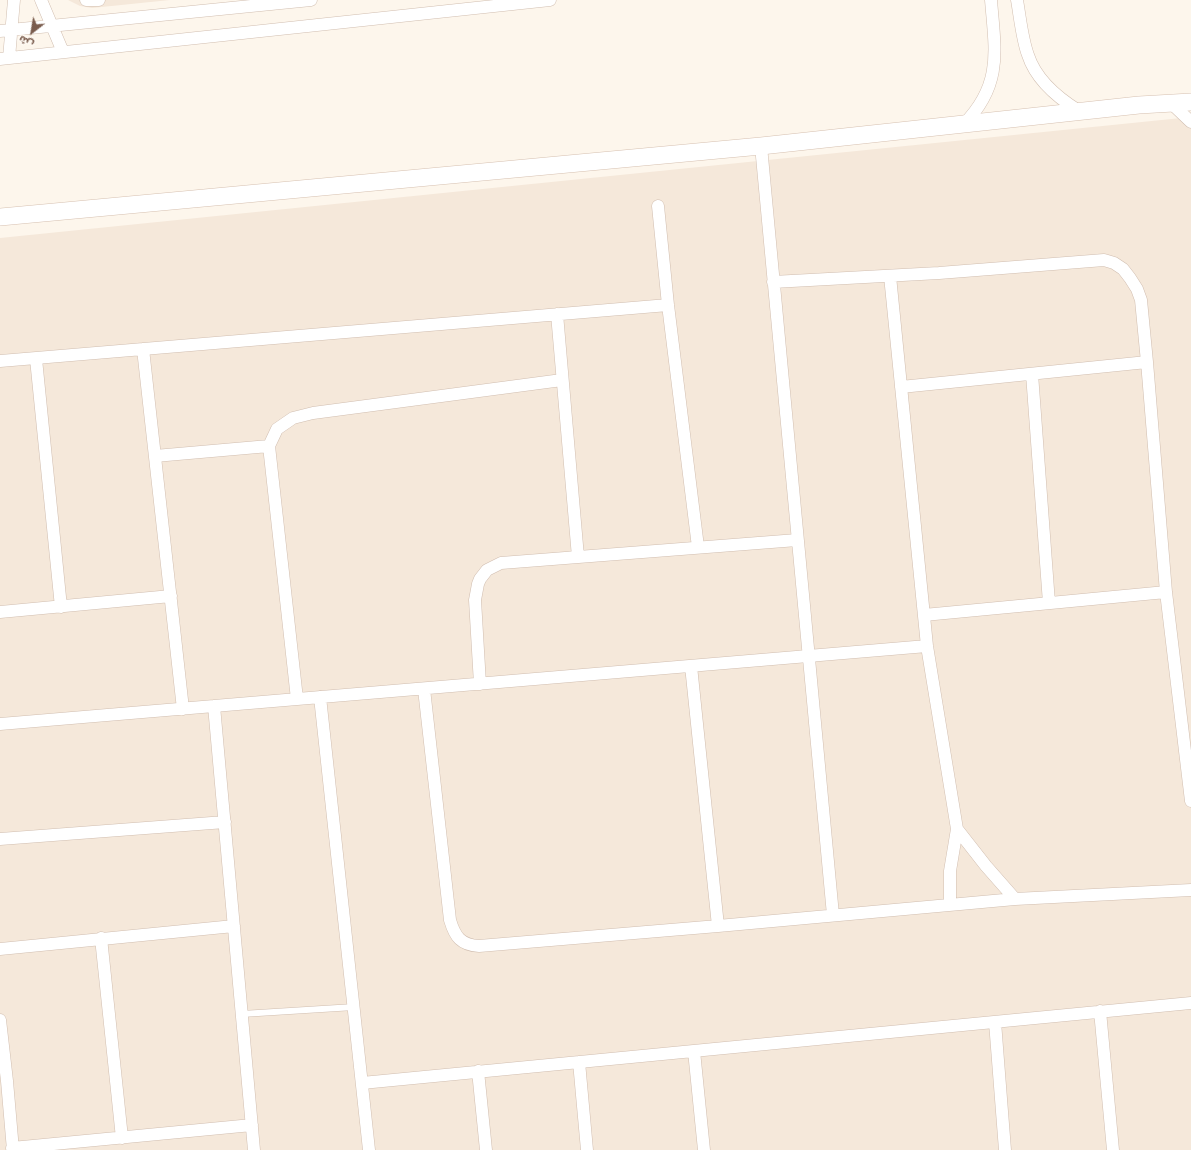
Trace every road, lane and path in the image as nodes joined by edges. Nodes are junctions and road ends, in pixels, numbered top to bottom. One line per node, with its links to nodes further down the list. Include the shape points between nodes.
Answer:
1 (14, 0): 10 (street)
2 (41, 0): 9 (street)
3 (86, 0): 4 (street)
4 (99, 0)
5 (311, 0): 9 (street)
6 (550, 0): 11 (street)
7 (991, 0): 17 (street, via 995,53 993,72 981,104)
8 (1017, 0): 15 (street, via 1028,55 1033,66 1048,87)
9 (52, 26): 10 (street); 11 (street)
10 (6, 30): 12 (street)
11 (63, 52): 12 (street)
12 (5, 58)
13 (1191, 102): 14 (street)
14 (1171, 103): 15 (street); 16 (street)
15 (1079, 111): 17 (street)
16 (1191, 122)
17 (964, 124): 18 (street)
18 (760, 146): 20 (street); 22 (street)
19 (658, 206): 23 (street)
20 (0, 217)
21 (890, 276): 22 (street); 28 (street, via 1104,260 1114,263 1130,278 1141,300); 31 (street)
22 (773, 282): 34 (street)
23 (668, 305): 24 (street); 35 (street)
24 (557, 314): 25 (street); 30 (street)
25 (143, 349): 26 (street); 33 (street)
26 (36, 358): 27 (street); 40 (street)
27 (0, 361)
28 (1147, 362): 29 (street); 37 (street)
29 (1032, 374): 31 (street); 39 (street)
30 (562, 380): 32 (street, via 312,413 293,418 277,429); 36 (street)
31 (901, 387): 42 (street)
32 (269, 446): 33 (street); 49 (street)
33 (155, 456): 38 (street)
34 (797, 540): 35 (street); 44 (street)
35 (698, 548): 36 (street)
36 (578, 557): 46 (street, via 501,563 483,574 475,600)
37 (1166, 592): 39 (street); 53 (street)
38 (171, 596): 40 (street); 51 (street)
39 (1049, 603): 42 (street)
40 (61, 606): 41 (street)
41 (0, 612)
42 (924, 615): 43 (street)
43 (927, 646): 44 (street); 55 (street)
44 (808, 656): 45 (street); 60 (street)
45 (691, 666): 46 (street); 62 (street)
46 (480, 684): 47 (street)
47 (424, 689): 48 (street); 62 (street, via 450,920 454,932 461,941 470,946 479,946)
48 (320, 697): 49 (street); 66 (street)
49 (298, 699): 50 (street)
50 (214, 706): 51 (street); 54 (street)
51 (183, 709): 52 (street)
52 (0, 724)
53 (1191, 801)
54 (225, 822): 56 (street); 61 (street)
55 (957, 829): 58 (street); 59 (street, via 950,871)
56 (0, 839)
57 (1191, 890): 58 (street)
58 (1015, 899): 59 (street)
59 (950, 905): 60 (street)
60 (833, 915): 62 (street)
61 (234, 926): 63 (street); 68 (street)
62 (718, 926)
63 (101, 938): 64 (street); 77 (street)
64 (0, 949)
65 (1191, 1003): 67 (street)
66 (354, 1007): 68 (lane); 75 (street)
67 (1100, 1011): 70 (street); 85 (street)
68 (242, 1014): 76 (street)
69 (0, 1020): 74 (street)
70 (995, 1022): 71 (street); 84 (street)
71 (694, 1051): 72 (street); 83 (street)
72 (579, 1062): 73 (street); 82 (street)
73 (478, 1072): 75 (street); 81 (street)
74 (4, 1082): 78 (street)
75 (362, 1083): 80 (street)
76 (252, 1125): 77 (street); 79 (street)
77 (122, 1138): 78 (street)
78 (12, 1149)
79 (254, 1150)
80 (369, 1150)
81 (486, 1150)
82 (588, 1150)
83 (704, 1150)
84 (1005, 1150)
85 (1113, 1150)

